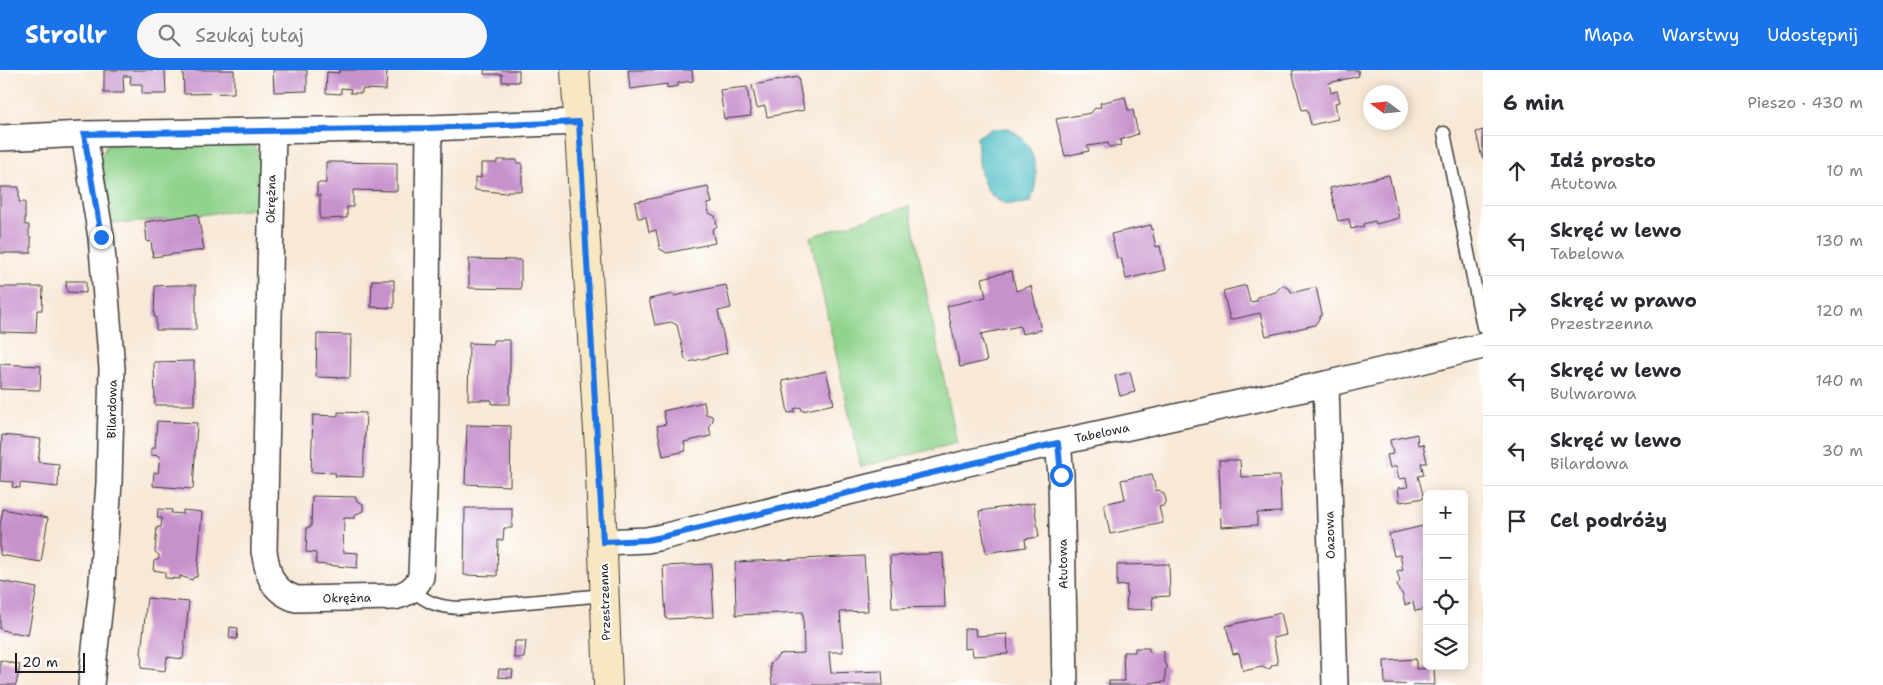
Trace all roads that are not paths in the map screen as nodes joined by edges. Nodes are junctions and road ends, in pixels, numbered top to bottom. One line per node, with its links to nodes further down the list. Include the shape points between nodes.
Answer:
1 (576, 70): 2 (street, Przestrzenna)
2 (579, 122): 3 (street); 12 (street, Przestrzenna)
3 (429, 128): 4 (street); 13 (street, via 422,558 421,577)
4 (273, 132): 6 (street); 13 (street, Okrężna, via 264,551 267,569 272,582 283,594 296,599 394,597)
5 (1444, 133): 8 (lane)
6 (84, 134): 7 (street); 15 (street, Bilardowa, via 101,237 112,368 102,595)
7 (0, 138)
8 (1483, 327)
9 (1483, 346): 10 (street, Tabelowa)
10 (1326, 384): 11 (street, Tabelowa); 18 (street, Oazowa)
11 (1058, 443): 12 (street, Tabelowa, via 662,537); 17 (street, Atutowa)
12 (603, 542): 14 (street, Przestrzenna)
13 (411, 590): 14 (lane, via 442,608)
14 (605, 595): 16 (street, Przestrzenna)
15 (91, 685)
16 (608, 685)
17 (1065, 685)
18 (1335, 685)

